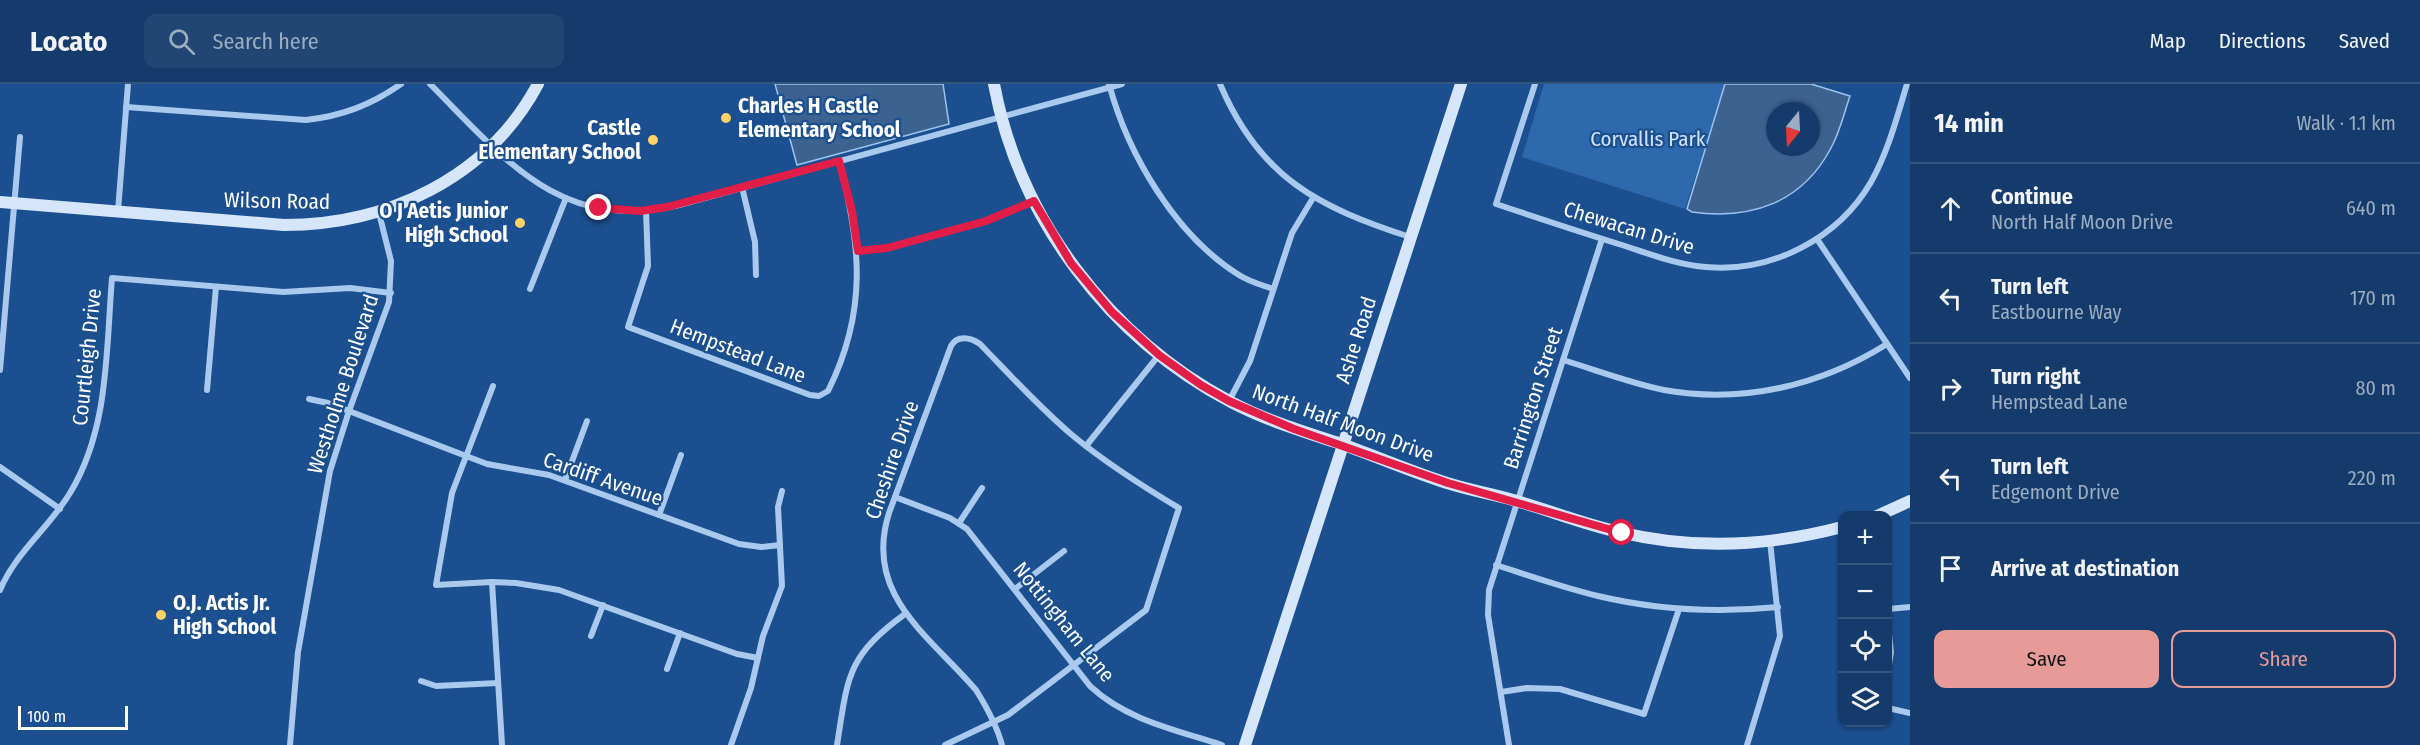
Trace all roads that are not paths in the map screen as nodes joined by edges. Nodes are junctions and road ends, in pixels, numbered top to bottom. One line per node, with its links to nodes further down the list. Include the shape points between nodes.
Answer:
1 (128, 84): 12 (street)
2 (401, 84): 12 (street, via 355,110 306,120)
3 (430, 84): 15 (street)
4 (538, 84): 15 (street, Wilson Road)
5 (994, 84): 13 (street, North Half Moon Drive)
6 (1122, 84): 11 (street)
7 (1220, 84): 19 (street, via 1236,117 1260,151)
8 (1461, 84): 26 (street, Ashe Road)
9 (1535, 84): 27 (street, Chewacan Drive, via 1497,204)
10 (1907, 84): 28 (street, Chewacan Drive, via 1886,150 1870,183 1844,217)
11 (1109, 86): 13 (street); 33 (street, via 1137,156 1176,216 1228,267)
12 (126, 107): 24 (street)
13 (1002, 117): 16 (street); 20 (street, North Half Moon Drive)
14 (20, 137): 22 (street)
15 (491, 145): 18 (street, via 522,174); 25 (street, Wilson Road, via 442,184)
16 (839, 161): 17 (street); 29 (street, Hempstead Lane)
17 (742, 187): 23 (street); 30 (street, via 755,242)
18 (566, 198): 23 (street, via 599,208); 32 (street)
19 (1313, 198): 26 (street, via 1345,215); 33 (street, via 1292,233)
20 (1034, 201): 29 (street, via 986,221 887,248); 36 (street, North Half Moon Drive, via 1090,288)
21 (0, 202): 22 (street, Wilson Road)
22 (15, 203): 24 (street, Wilson Road); 38 (street)
23 (646, 210): 29 (street, Hempstead Lane, via 648,266 628,327 815,396 828,391 846,343 855,303)
24 (118, 212): 25 (street, Wilson Road, via 292,225 327,224)
25 (378, 213): 34 (street, Westholme Boulevard, via 391,261)
26 (1410, 237): 46 (street, Ashe Road)
27 (1602, 239): 28 (street, Chewacan Drive, via 1674,262 1726,268 1773,260); 37 (street, Barrington Street)
28 (1817, 239): 35 (street)
29 (858, 251)
30 (756, 275)
31 (216, 287): 34 (street, via 295,292 350,288); 41 (street); 57 (street, Courtleigh Drive, via 112,278 99,419 88,458)
32 (530, 289)
33 (1274, 289): 43 (street, via 1250,361)
34 (391, 293): 44 (street, Westholme Boulevard, via 386,316)
35 (1887, 344): 37 (street, via 1856,363 1806,383 1738,394 1664,390); 39 (street)
36 (1159, 355): 43 (street, North Half Moon Drive); 47 (street)
37 (1563, 360): 55 (street, Barrington Street)
38 (0, 370)
39 (1910, 378)
40 (493, 386): 49 (street)
41 (207, 390)
42 (309, 399): 44 (street, Cardiff Avenue)
43 (1229, 401): 46 (street, North Half Moon Drive, via 1294,429)
44 (349, 411): 49 (street, Cardiff Avenue); 86 (street, Westholme Boulevard, via 324,503 298,652)
45 (587, 421): 51 (street)
46 (1342, 444): 55 (street, North Half Moon Drive, via 1448,483); 93 (street, Ashe Road)
47 (1086, 446): 54 (street, Cheshire Drive, via 1048,414 980,344 963,338 951,346); 78 (street, via 1179,508 1146,610)
48 (681, 455): 59 (street)
49 (466, 456): 51 (street, Cardiff Avenue); 66 (street, via 452,493 436,585)
50 (0, 466): 57 (street)
51 (565, 480): 59 (street, Cardiff Avenue)
52 (982, 488): 60 (street)
53 (782, 491): 63 (street, via 778,507)
54 (895, 497): 60 (street, Nottingham Lane); 74 (street, Cheshire Drive, via 884,533 884,560 891,589)
55 (1517, 501): 62 (street, North Half Moon Drive, via 1645,538 1700,543); 65 (street, Barrington Street)
56 (1910, 501): 58 (street)
57 (60, 509): 68 (street, Courtleigh Drive, via 19,557)
58 (1888, 511)
59 (659, 515): 63 (street, Cardiff Avenue, via 739,544)
60 (959, 523): 67 (street, Nottingham Lane, via 977,538)
61 (1838, 527): 62 (street, North Half Moon Drive)
62 (1770, 541): 70 (street)
63 (780, 545): 77 (street, via 782,586)
64 (1064, 551): 67 (street)
65 (1497, 565): 72 (street, via 1598,596); 82 (street, Barrington Street, via 1488,608)
66 (492, 582): 69 (street, via 559,590); 81 (street)
67 (1015, 588): 78 (street, Nottingham Lane)
68 (0, 590)
69 (603, 605): 75 (street); 76 (street)
70 (1778, 607): 72 (street); 95 (street, via 1778,647)
71 (1910, 607): 73 (street)
72 (1678, 609): 82 (street, via 1644,714 1560,689)
73 (1892, 609)
74 (905, 614): 85 (street, Cheshire Drive, via 976,690); 89 (street, via 873,639 856,661 847,687)
75 (680, 633): 77 (street); 79 (street)
76 (591, 636)
77 (758, 658): 88 (street)
78 (1074, 665): 85 (street); 92 (street, Nottingham Lane, via 1100,696 1126,713)
79 (667, 669)
80 (421, 681): 81 (street, via 436,686)
81 (498, 683): 87 (street)
82 (1501, 692): 94 (street, Barrington Street)
83 (1892, 709): 84 (street)
84 (1910, 713)
85 (993, 723): 90 (street); 91 (street, Cheshire Drive)
86 (290, 745)
87 (502, 745)
88 (731, 745)
89 (837, 745)
90 (945, 745)
91 (1002, 745)
92 (1222, 745)
93 (1245, 745)
94 (1509, 745)
95 (1747, 745)

